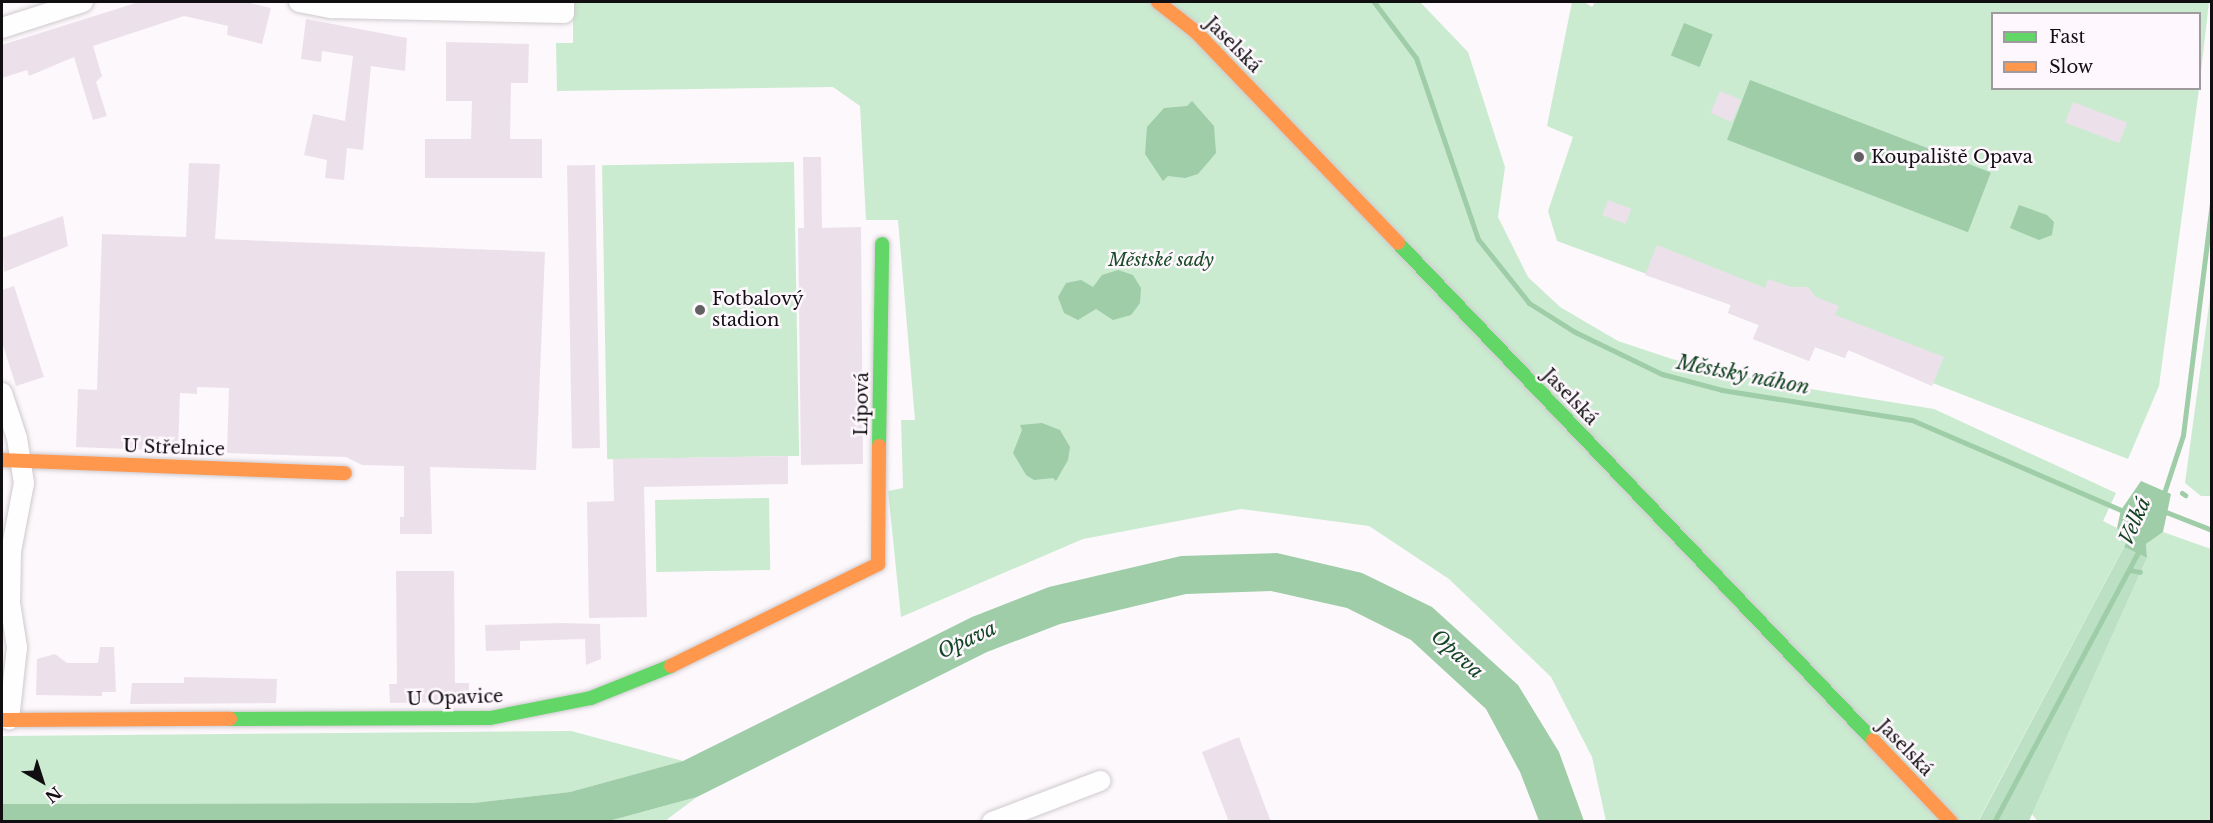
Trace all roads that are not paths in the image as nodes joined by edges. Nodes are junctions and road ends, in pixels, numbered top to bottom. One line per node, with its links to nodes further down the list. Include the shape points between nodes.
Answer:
1 (82, 2): 6 (street)
2 (300, 2): 5 (street)
3 (564, 2): 5 (street, via 564,13)
4 (1158, 2): 16 (street, Jaselská, via 1196,32)
5 (322, 4)
6 (2, 28)
7 (882, 244): 12 (street, Lípová)
8 (2, 393): 10 (street)
9 (2, 460): 10 (street, U Střelnice)
10 (22, 461): 11 (street, U Střelnice); 13 (street, via 23,493 11,551 10,603 18,647)
11 (345, 473)
12 (878, 564): 13 (street, U Opavice, via 658,672 591,698 490,718)
13 (5, 720)
14 (1100, 781): 15 (street)
15 (992, 822)
16 (1951, 822)

